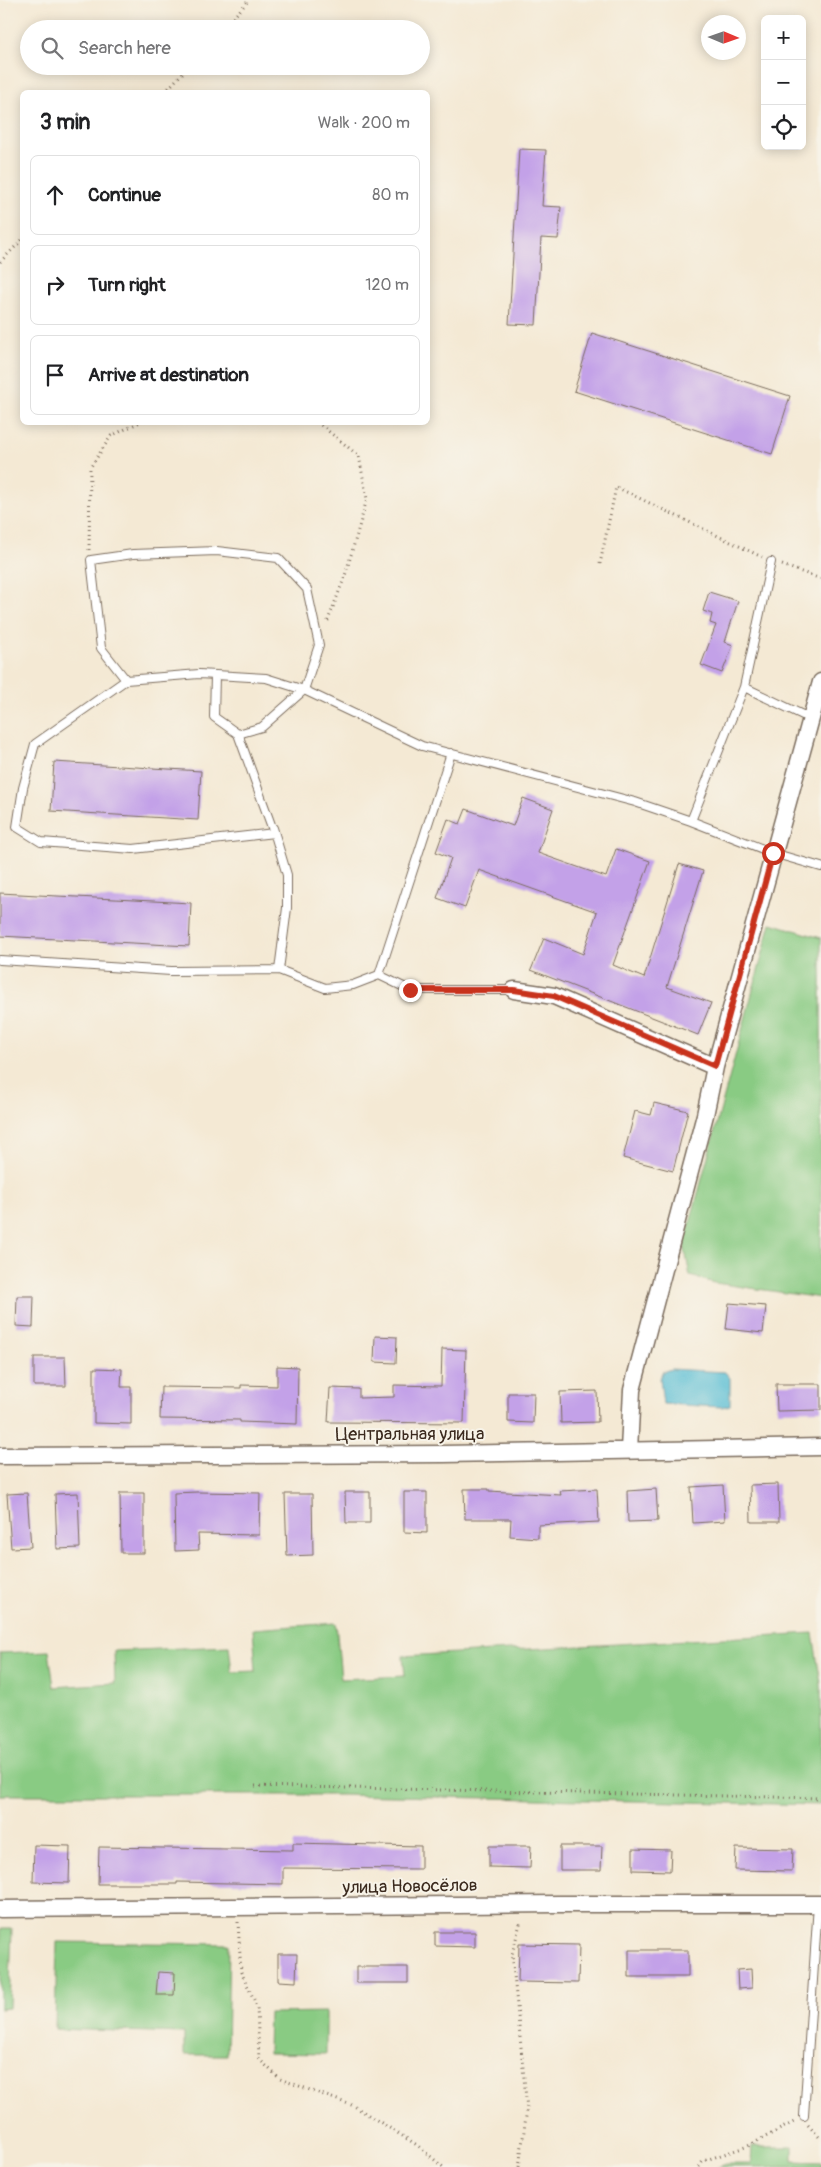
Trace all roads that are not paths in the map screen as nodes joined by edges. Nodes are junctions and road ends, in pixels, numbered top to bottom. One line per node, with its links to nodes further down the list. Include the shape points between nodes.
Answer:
1 (771, 562): 5 (lane)
2 (216, 675): 3 (lane); 6 (lane, via 266,678); 8 (lane, via 214,717)
3 (126, 680): 6 (lane, via 101,648 90,560 133,554 217,552 278,558 307,589 318,645); 11 (lane, via 35,744 17,827 41,842 133,849)
4 (821, 682): 7 (street)
5 (744, 687): 7 (lane); 10 (lane)
6 (304, 690): 8 (lane, via 262,727); 9 (lane, via 422,746)
7 (811, 719): 12 (street)
8 (238, 734): 11 (lane)
9 (451, 753): 10 (lane, via 635,802); 16 (lane)
10 (691, 821): 12 (lane)
11 (274, 833): 15 (lane, via 287,875 287,908)
12 (773, 853): 13 (lane); 18 (street)
13 (821, 867)
14 (0, 960): 15 (lane, via 171,971)
15 (279, 970): 16 (lane, via 324,988 353,985)
16 (379, 975): 17 (lane, via 410,990)
17 (514, 990): 18 (street, via 554,996)
18 (715, 1066): 20 (street, via 632,1390)
19 (821, 1447): 20 (street, Центральная улица)
20 (629, 1450): 21 (street, Центральная улица)
21 (0, 1456)
22 (819, 1904): 23 (street, улица Новосёлов); 24 (lane)
23 (0, 1909)
24 (804, 2116)

